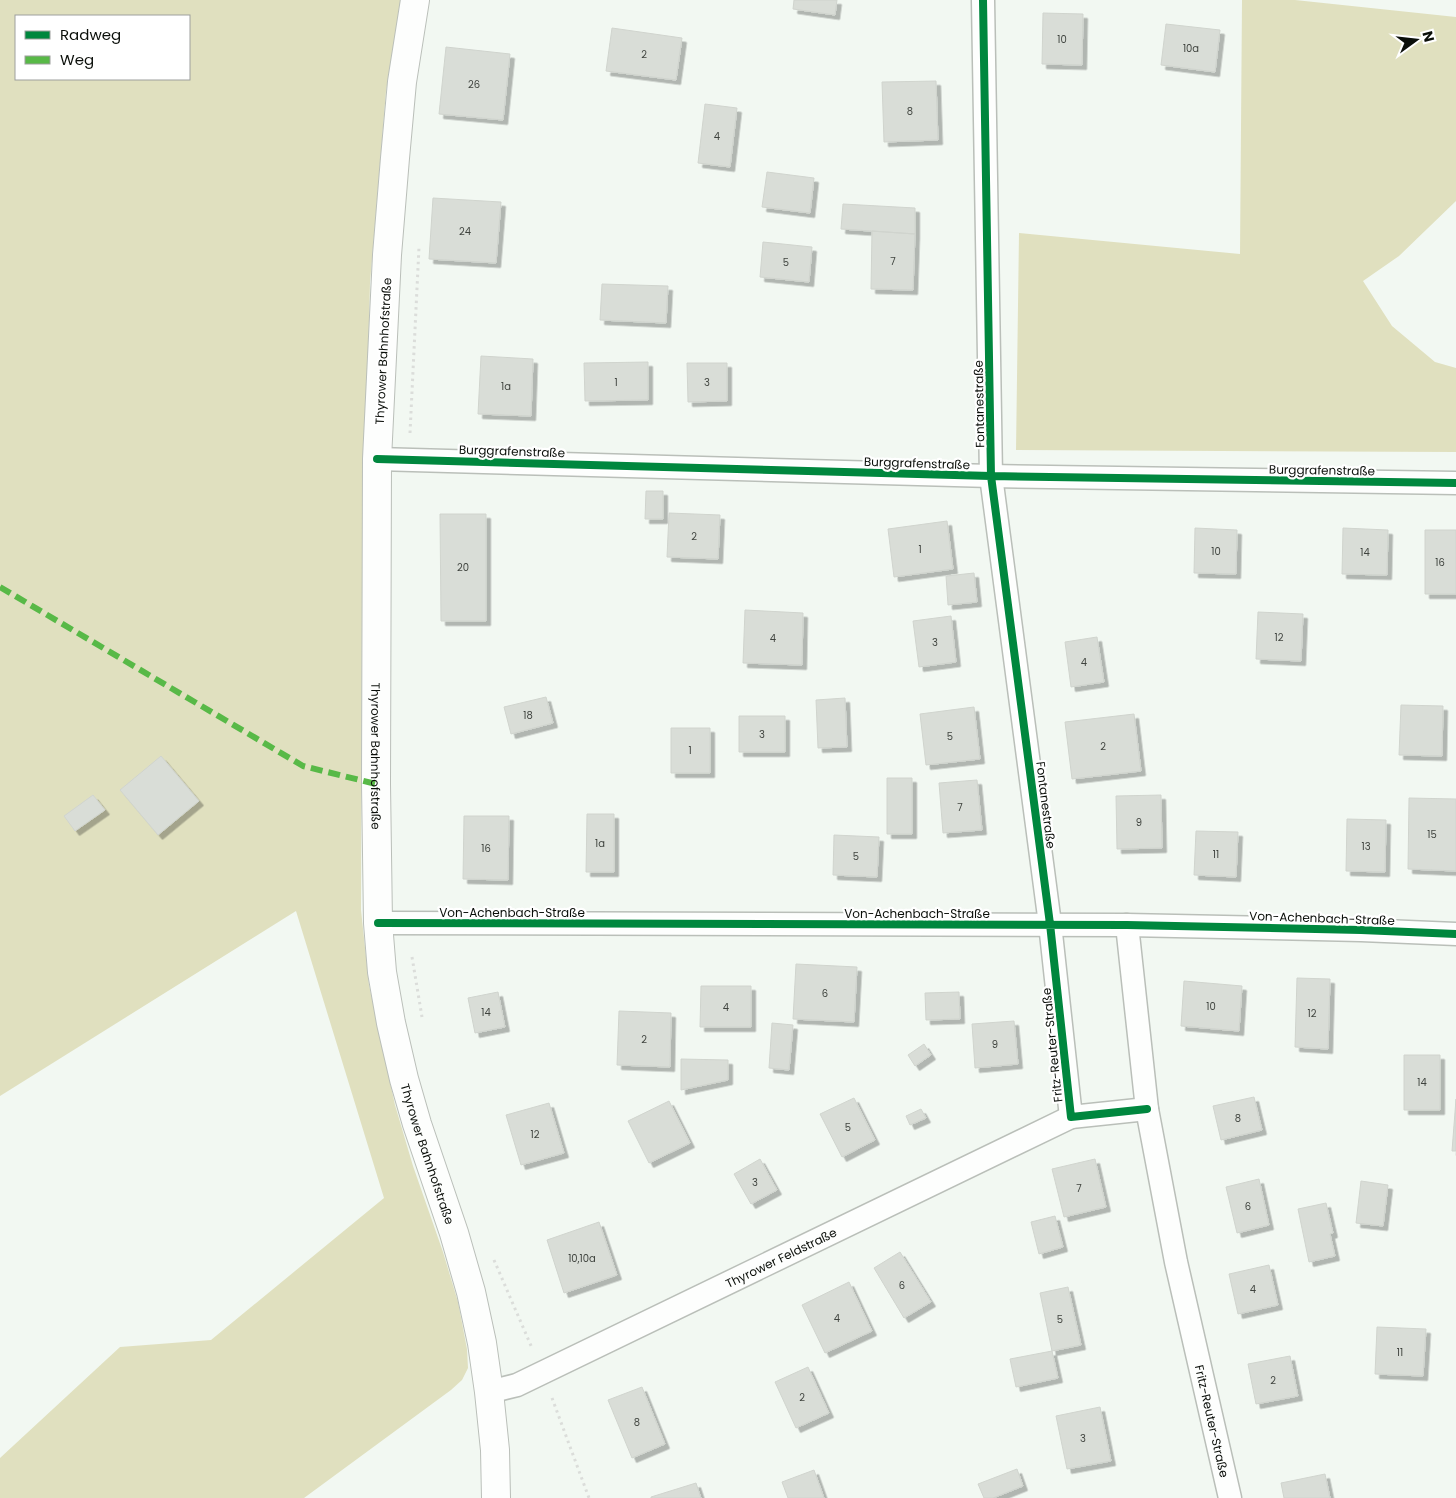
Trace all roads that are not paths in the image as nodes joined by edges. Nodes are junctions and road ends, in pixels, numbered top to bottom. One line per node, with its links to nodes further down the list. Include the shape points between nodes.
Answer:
1 (415, 0): 3 (main road, Thyrower Bahnhofstraße, via 402,82 395,158)
2 (983, 0): 4 (street, Fontanestraße)
3 (377, 458): 4 (street, Burggrafenstraße); 6 (main road, Thyrower Bahnhofstraße)
4 (991, 476): 5 (street, Burggrafenstraße); 7 (street, Fontanestraße)
5 (1456, 483)
6 (378, 923): 7 (street, Von-Achenbach-Straße); 12 (main road, Thyrower Bahnhofstraße, via 386,998 404,1079 468,1284)
7 (1050, 924): 8 (street, Von-Achenbach-Straße); 11 (street, Fritz-Reuter-Straße)
8 (1127, 925): 9 (street, Von-Achenbach-Straße); 10 (street, Fritz-Reuter-Straße)
9 (1456, 934)
10 (1147, 1109): 11 (street, Fritz-Reuter-Straße); 14 (street, Fritz-Reuter-Straße, via 1176,1262)
11 (1071, 1117): 12 (street, Thyrower Feldstraße, via 543,1372)
12 (489, 1392): 13 (main road, Thyrower Bahnhofstraße)
13 (496, 1498)
14 (1230, 1498)

